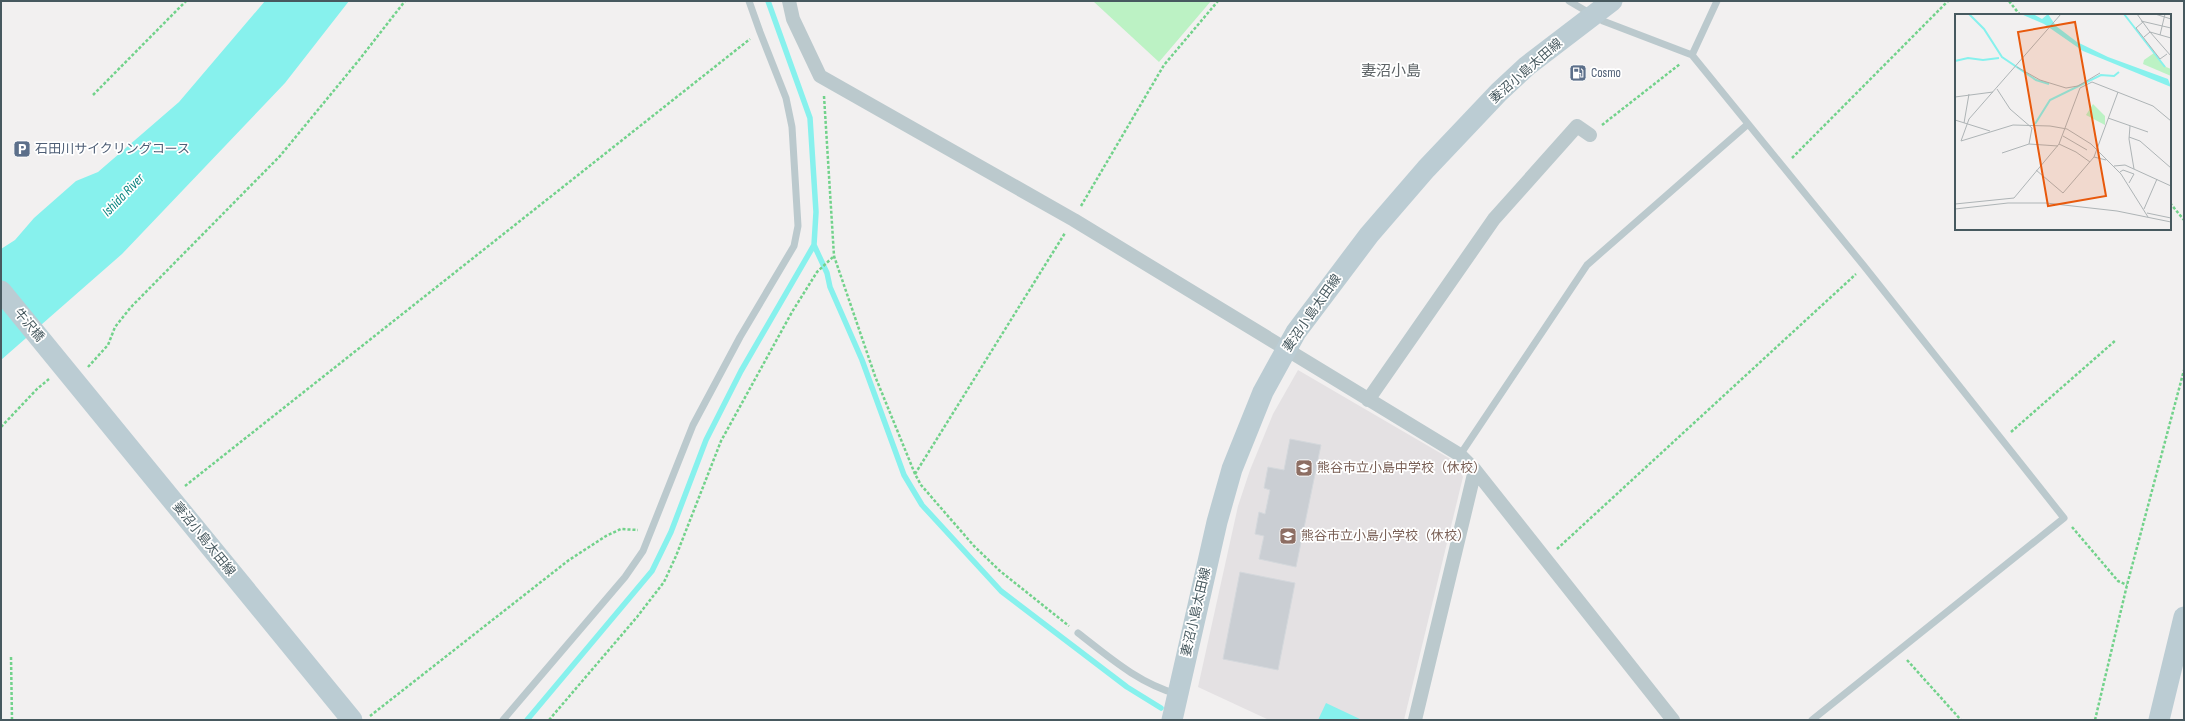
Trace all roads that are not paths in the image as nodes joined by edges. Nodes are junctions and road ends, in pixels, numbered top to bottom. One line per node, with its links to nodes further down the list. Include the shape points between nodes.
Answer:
1 (750, 1): 20 (lane, via 786,98 792,127 798,226 794,246 740,337 693,425 643,551 625,577)
2 (789, 1): 11 (street, via 793,19 820,76 1074,220)
3 (1569, 1): 6 (lane)
4 (1612, 1): 6 (main road, 妻沼小島太田線)
5 (1717, 1): 7 (lane)
6 (1592, 14): 7 (lane, via 1603,21); 11 (main road, 妻沼小島太田線, via 1499,92 1426,169 1328,288)
7 (1692, 55): 8 (lane)
8 (1748, 124): 14 (lane, via 1587,266); 24 (lane, via 2064,518)
9 (1590, 135): 13 (street, via 1577,126 1494,219)
10 (1, 291): 12 (main road, 牛沢橋)
11 (1285, 350): 13 (street); 18 (main road, 妻沼小島太田線, via 1255,411 1232,469 1217,522)
12 (56, 358): 19 (main road, 妻沼小島太田線)
13 (1368, 400): 14 (street)
14 (1460, 456): 15 (street)
15 (1475, 470): 22 (street); 23 (street)
16 (2184, 618): 25 (main road)
17 (1078, 633): 18 (lane, via 1131,674 1161,690)
18 (1178, 694): 21 (main road, 妻沼小島太田線)
19 (352, 720)
20 (503, 720)
21 (1172, 720)
22 (1414, 720)
23 (1673, 720)
24 (1812, 720)
25 (2159, 720)

